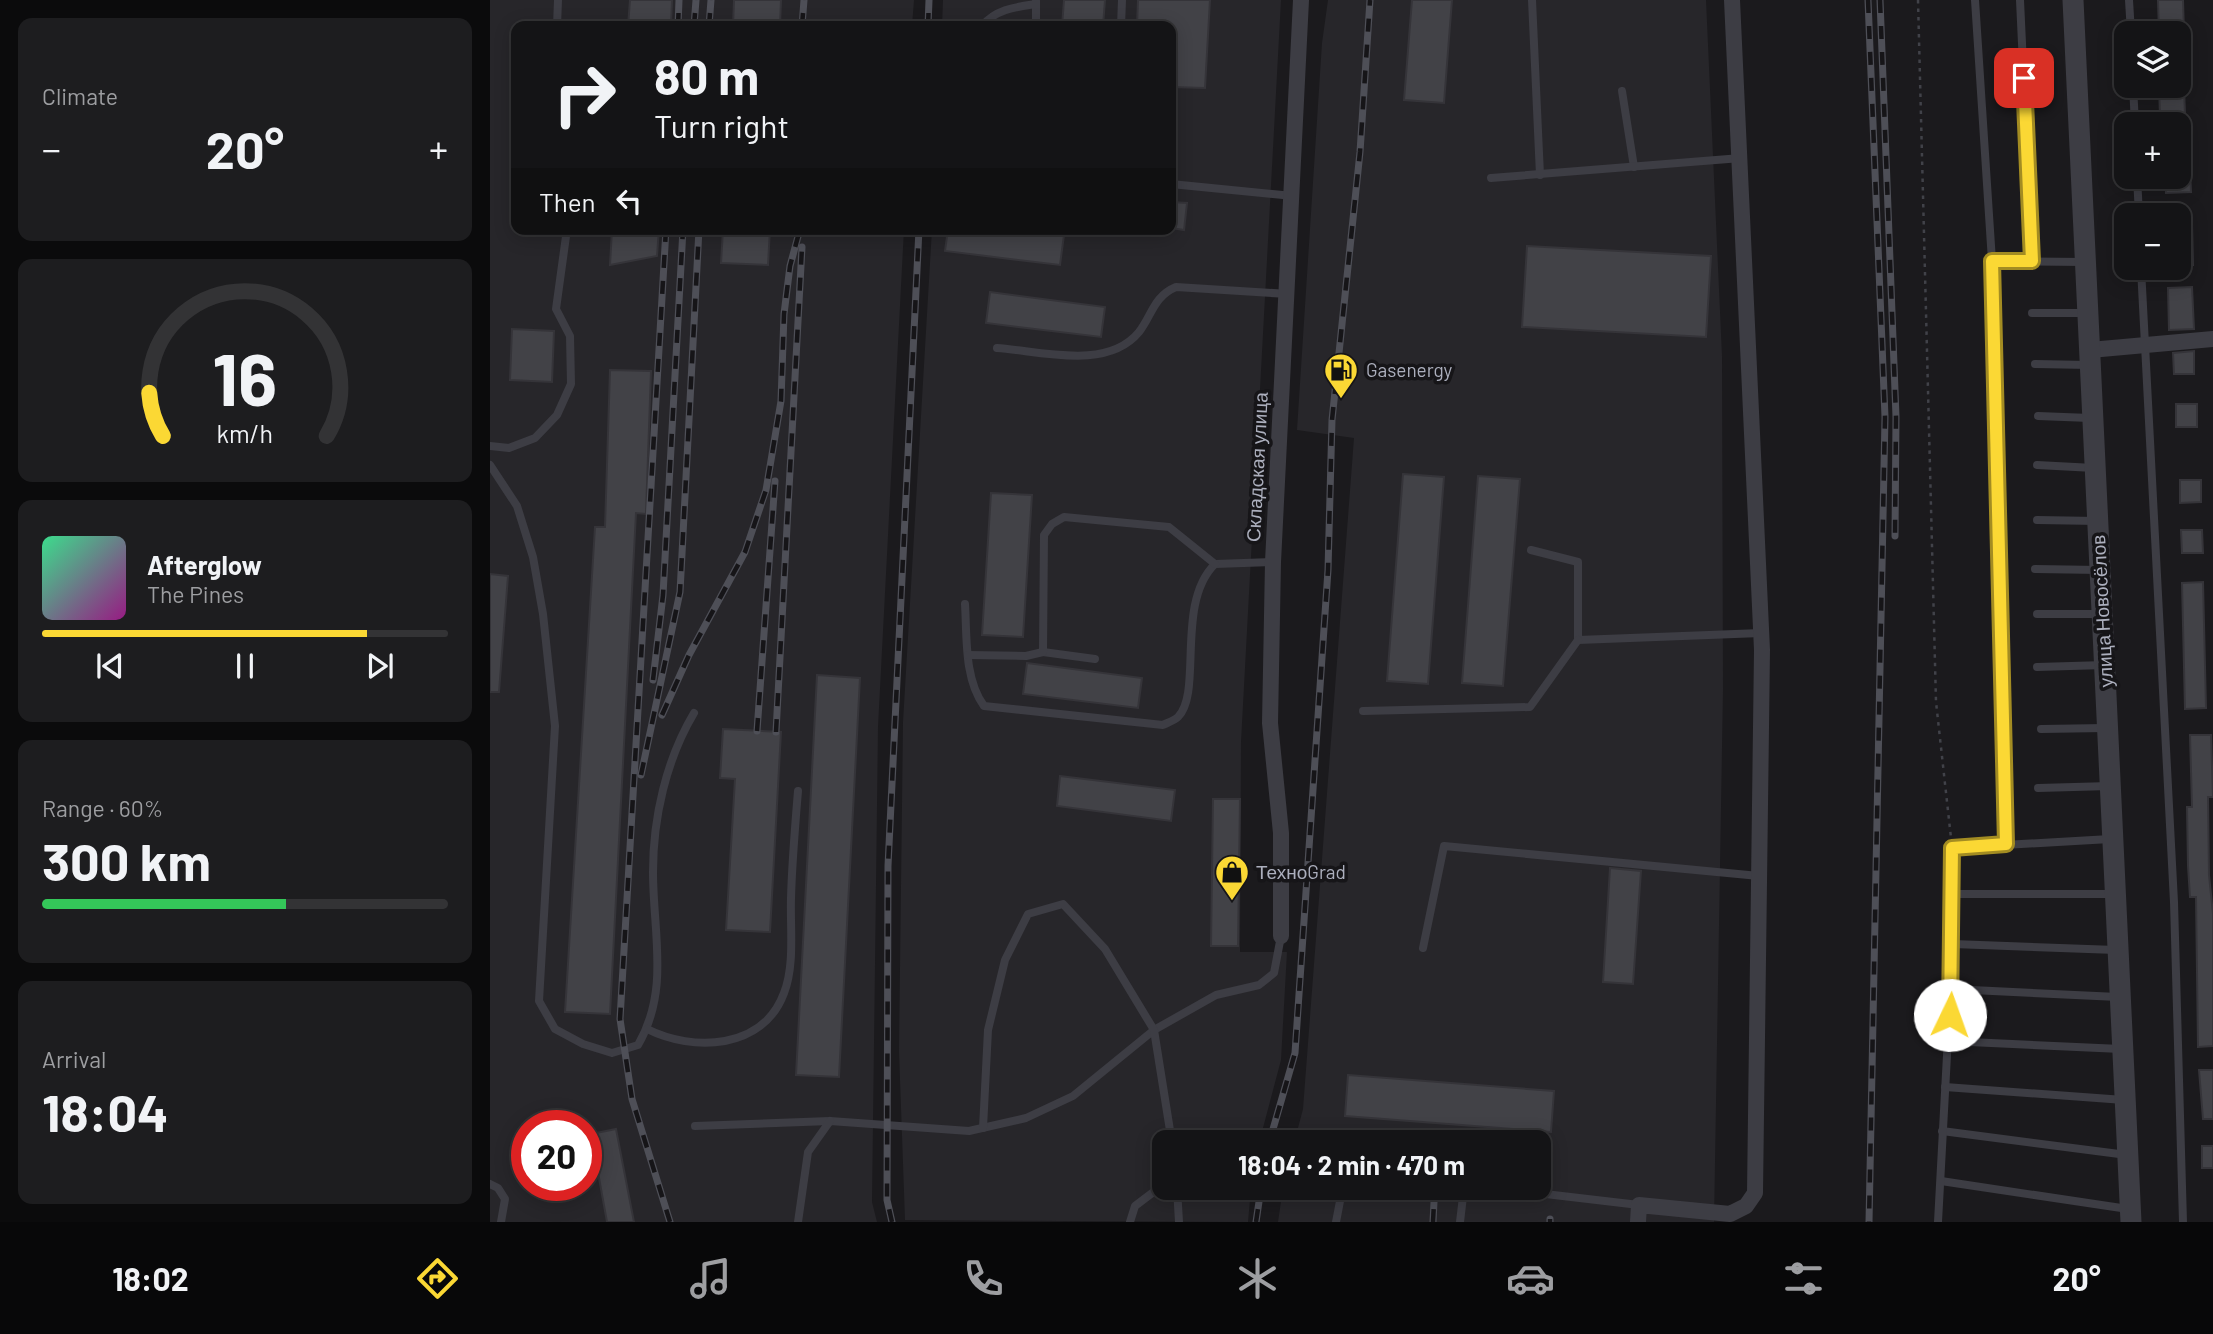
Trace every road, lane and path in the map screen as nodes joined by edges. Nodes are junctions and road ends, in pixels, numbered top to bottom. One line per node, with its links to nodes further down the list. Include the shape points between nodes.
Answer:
1 (558, 0): 12 (lane)
2 (1122, 0): 15 (lane)
3 (1301, 0): 23 (street, Складская улица)
4 (1532, 0): 20 (lane)
5 (1732, 0): 18 (street)
6 (1918, 0): 69 (path, via 1936,702)
7 (1975, 0): 25 (lane)
8 (2020, 0): 26 (lane)
9 (2073, 0): 27 (street, улица Новосёлов)
10 (2129, 0): 16 (lane)
11 (1037, 2): 13 (lane, via 1006,9); 14 (lane)
12 (557, 21)
13 (986, 21)
14 (1036, 21)
15 (1121, 21)
16 (2130, 21)
17 (1622, 91): 19 (lane)
18 (1741, 158): 19 (lane); 53 (street)
19 (1634, 167): 20 (lane)
20 (1540, 175): 21 (lane)
21 (1492, 178)
22 (1176, 184): 23 (lane)
23 (1293, 196): 29 (street, Складская улица)
24 (566, 235): 39 (lane, via 556,309 570,336 571,384 557,415 535,438 509,448)
25 (1992, 261): 26 (lane); 68 (lane)
26 (2032, 261): 27 (lane)
27 (2085, 262): 31 (street, улица Новосёлов)
28 (2141, 280): 33 (lane)
29 (1288, 294): 34 (lane, via 1176,287 1154,305 1139,332 1121,347 1097,356); 46 (street, Складская улица)
30 (2032, 313): 31 (lane)
31 (2088, 313): 35 (street, улица Новосёлов)
32 (2213, 339): 33 (street)
33 (2144, 343): 35 (street); 108 (lane, via 2174,902)
34 (997, 348)
35 (2090, 357): 36 (lane); 38 (street, улица Новосёлов)
36 (2035, 364)
37 (2038, 416): 38 (lane)
38 (2093, 419): 42 (street, улица Новосёлов)
39 (490, 446)
40 (490, 465): 79 (lane, via 517,506 533,557 555,726 540,1000 555,1029 612,1053 638,1045)
41 (2037, 465): 42 (lane)
42 (2094, 468): 44 (street, улица Новосёлов)
43 (2037, 520): 44 (lane)
44 (2098, 521): 49 (street, улица Новосёлов)
45 (1531, 550): 54 (lane, via 1578,562)
46 (1273, 562): 47 (lane); 73 (street, Складская улица, via 1269,723 1281,833)
47 (1215, 564): 55 (lane, via 1169,527 1064,517 1044,535); 56 (lane, via 1204,575 1194,601 1185,701 1178,717 1163,725 984,706 976,696)
48 (2035, 569): 49 (lane)
49 (2100, 570): 52 (street, улица Новосёлов)
50 (965, 604): 56 (lane)
51 (2037, 614): 52 (lane)
52 (2102, 614): 58 (street, улица Новосёлов)
53 (1762, 633): 54 (lane); 70 (street)
54 (1578, 640): 60 (lane, via 1530,707)
55 (1044, 653): 56 (lane); 57 (lane)
56 (968, 655)
57 (1095, 659)
58 (2105, 665): 59 (lane); 62 (street, улица Новосёлов)
59 (2037, 667)
60 (1363, 711)
61 (694, 713): 79 (lane, via 664,782 653,871 659,972)
62 (2108, 728): 63 (lane); 64 (street, улица Новосёлов)
63 (2040, 729)
64 (2110, 786): 65 (lane); 67 (street, улица Новосёлов)
65 (2038, 788)
66 (797, 791): 79 (lane, via 784,995 763,1024 728,1043 695,1044)
67 (2113, 839): 68 (lane); 72 (street, улица Новосёлов)
68 (2006, 844): 69 (lane)
69 (1952, 848): 71 (lane)
70 (1759, 876): 75 (lane, via 1444,846); 98 (street, via 1755,1193 1746,1206 1730,1214)
71 (1952, 894): 72 (lane); 74 (lane)
72 (2116, 894): 76 (street, улица Новосёлов)
73 (1281, 936): 80 (lane, via 1274,973 1259,985 1216,995)
74 (1953, 944): 76 (lane); 77 (lane)
75 (1423, 948)
76 (2119, 950): 78 (street, улица Новосёлов)
77 (1951, 989): 78 (lane); 81 (lane)
78 (2122, 997): 82 (street, улица Новосёлов)
79 (647, 1029)
80 (1153, 1030): 87 (lane, via 1073,1096 1026,1118); 87 (lane, via 1105,949 1063,904 1028,914 1005,960 988,1030); 88 (lane)
81 (1948, 1041): 82 (lane); 83 (lane)
82 (2124, 1049): 84 (street, улица Новосёлов)
83 (1945, 1087): 84 (lane); 89 (lane)
84 (2127, 1101): 90 (street, улица Новосёлов)
85 (830, 1121): 86 (lane); 87 (lane, via 969,1131); 101 (lane, via 807,1152)
86 (695, 1126)
87 (983, 1128)
88 (1170, 1130)
89 (1942, 1131): 90 (lane); 91 (lane)
90 (2130, 1156): 99 (street, улица Новосёлов)
91 (1941, 1181): 99 (lane); 107 (lane)
92 (490, 1184): 100 (lane, via 505,1199)
93 (1152, 1193): 102 (lane, via 1135,1206)
94 (1551, 1195): 98 (lane)
95 (1178, 1200): 103 (lane)
96 (1340, 1200): 104 (lane)
97 (1463, 1200): 105 (lane)
98 (1639, 1205): 106 (street)
99 (2132, 1219)
100 (500, 1222)
101 (798, 1222)
102 (1130, 1222)
103 (1180, 1222)
104 (1336, 1222)
105 (1460, 1222)
106 (1638, 1222)
107 (1938, 1222)
108 (2183, 1222)

